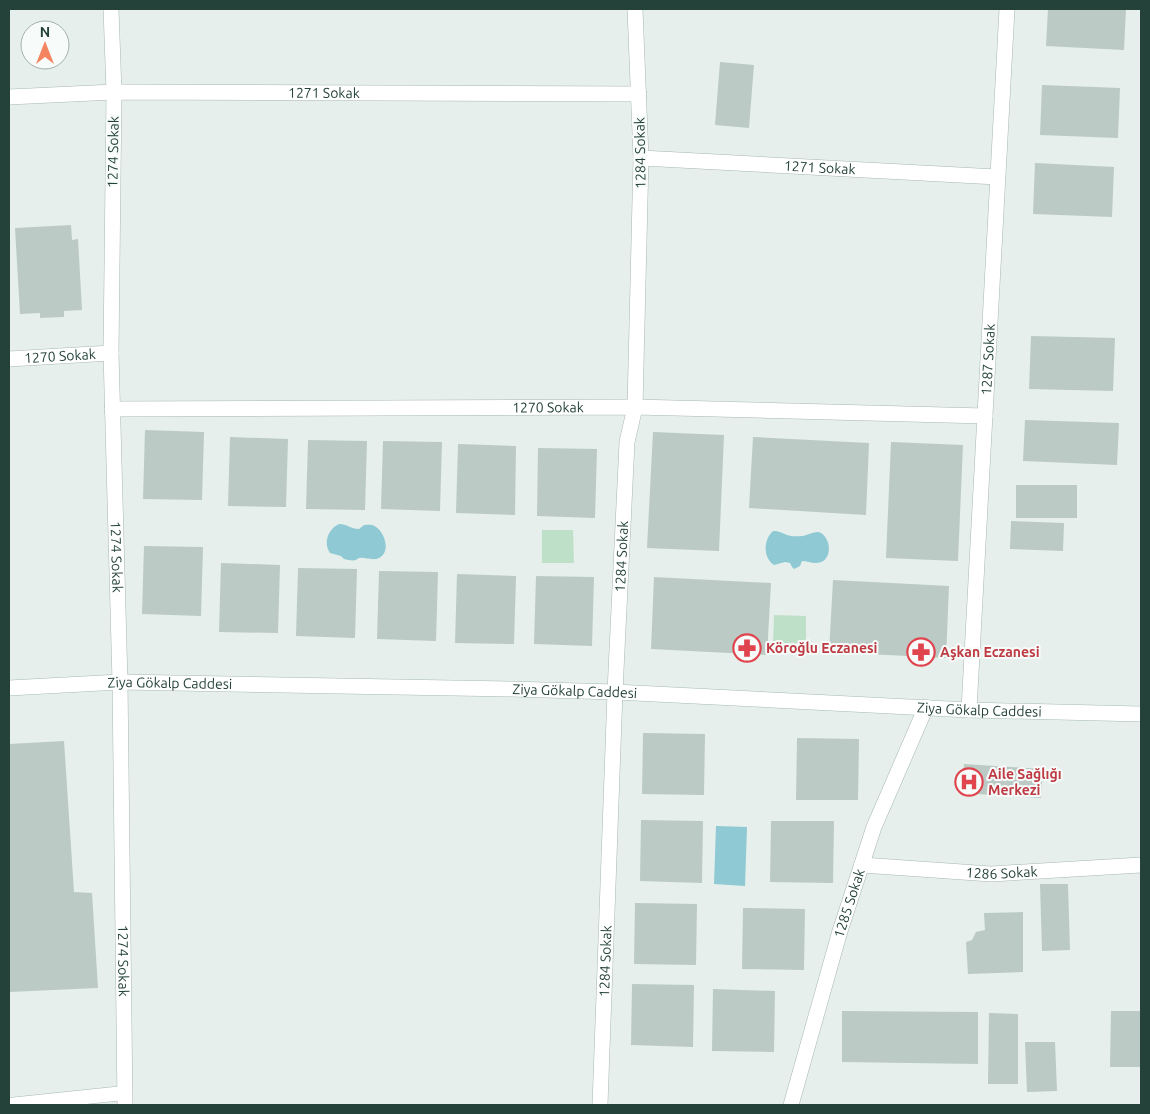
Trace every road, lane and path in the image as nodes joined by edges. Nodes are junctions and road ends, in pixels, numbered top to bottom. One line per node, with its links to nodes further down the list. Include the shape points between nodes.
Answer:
1 (111, 9): 4 (street, 1274 Sokak)
2 (635, 9): 5 (street, 1284 Sokak)
3 (1007, 9): 8 (street, 1287 Sokak)
4 (114, 92): 5 (street, 1271 Sokak); 6 (street, 1271 Sokak); 9 (street, 1274 Sokak)
5 (639, 94): 7 (street, 1284 Sokak)
6 (9, 97)
7 (641, 158): 8 (street, 1271 Sokak); 11 (street, 1284 Sokak)
8 (997, 177): 13 (street, 1287 Sokak)
9 (111, 353): 10 (street, 1270 Sokak); 12 (street, 1274 Sokak)
10 (9, 359)
11 (635, 407): 12 (street, 1270 Sokak); 13 (street, 1270 Sokak); 16 (street, 1284 Sokak, via 627,442)
12 (112, 409): 14 (street, 1274 Sokak)
13 (984, 416): 18 (street, 1287 Sokak)
14 (120, 682): 15 (street, Ziya Gökalp Caddesi); 16 (street, Ziya Gökalp Caddesi); 22 (street, 1274 Sokak)
15 (9, 688)
16 (614, 692): 17 (street, Ziya Gökalp Caddesi); 24 (street, 1284 Sokak)
17 (926, 707): 18 (street, Ziya Gökalp Caddesi); 20 (street, 1285 Sokak, via 874,826)
18 (968, 710): 19 (street, Ziya Gökalp Caddesi)
19 (1141, 714)
20 (862, 865): 21 (street, 1286 Sokak, via 991,874); 25 (street, 1285 Sokak)
21 (1141, 865)
22 (124, 1099): 23 (lane)
23 (9, 1105)
24 (600, 1105)
25 (791, 1105)

